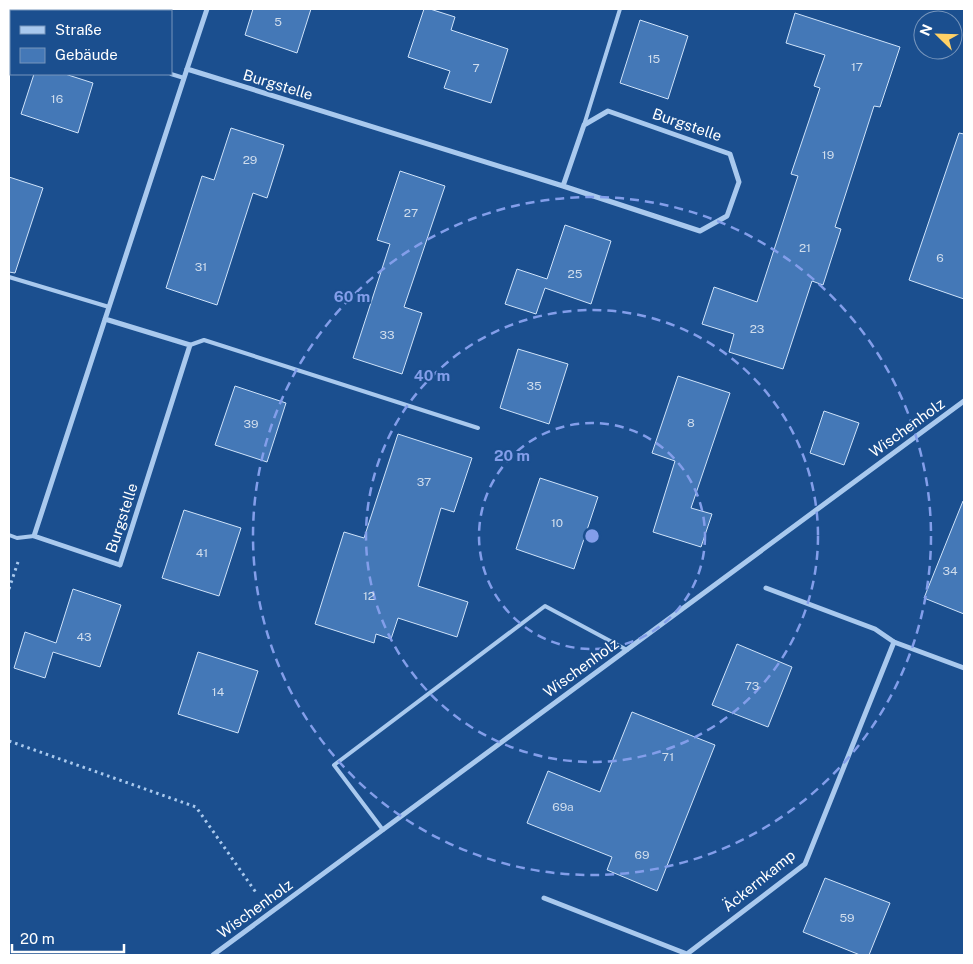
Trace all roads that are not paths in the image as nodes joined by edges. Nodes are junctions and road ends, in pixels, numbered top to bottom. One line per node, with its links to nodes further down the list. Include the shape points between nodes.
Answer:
1 (207, 9): 3 (street)
2 (620, 9): 6 (lane)
3 (186, 69): 5 (street); 7 (street, Burgstelle)
4 (172, 74): 5 (lane)
5 (184, 78): 9 (street)
6 (584, 125): 7 (street); 7 (street, Burgstelle, via 608,111 730,154 739,182 727,216 700,231)
7 (563, 186)
8 (9, 277): 9 (lane)
9 (109, 308): 10 (street)
10 (105, 319): 11 (street); 15 (street)
11 (190, 346): 13 (lane, via 204,340); 15 (street, Burgstelle, via 120,565)
12 (964, 401): 18 (street, Wischenholz)
13 (478, 428)
14 (9, 536): 15 (lane)
15 (34, 536)
16 (766, 588): 17 (street, via 875,629)
17 (894, 642): 19 (street); 21 (street, Äckernkamp, via 805,864 687,954)
18 (627, 650): 20 (street, Wischenholz); 20 (lane, via 545,606 334,765)
19 (964, 668)
20 (383, 830): 22 (street, Wischenholz)
21 (544, 898)
22 (213, 955)

